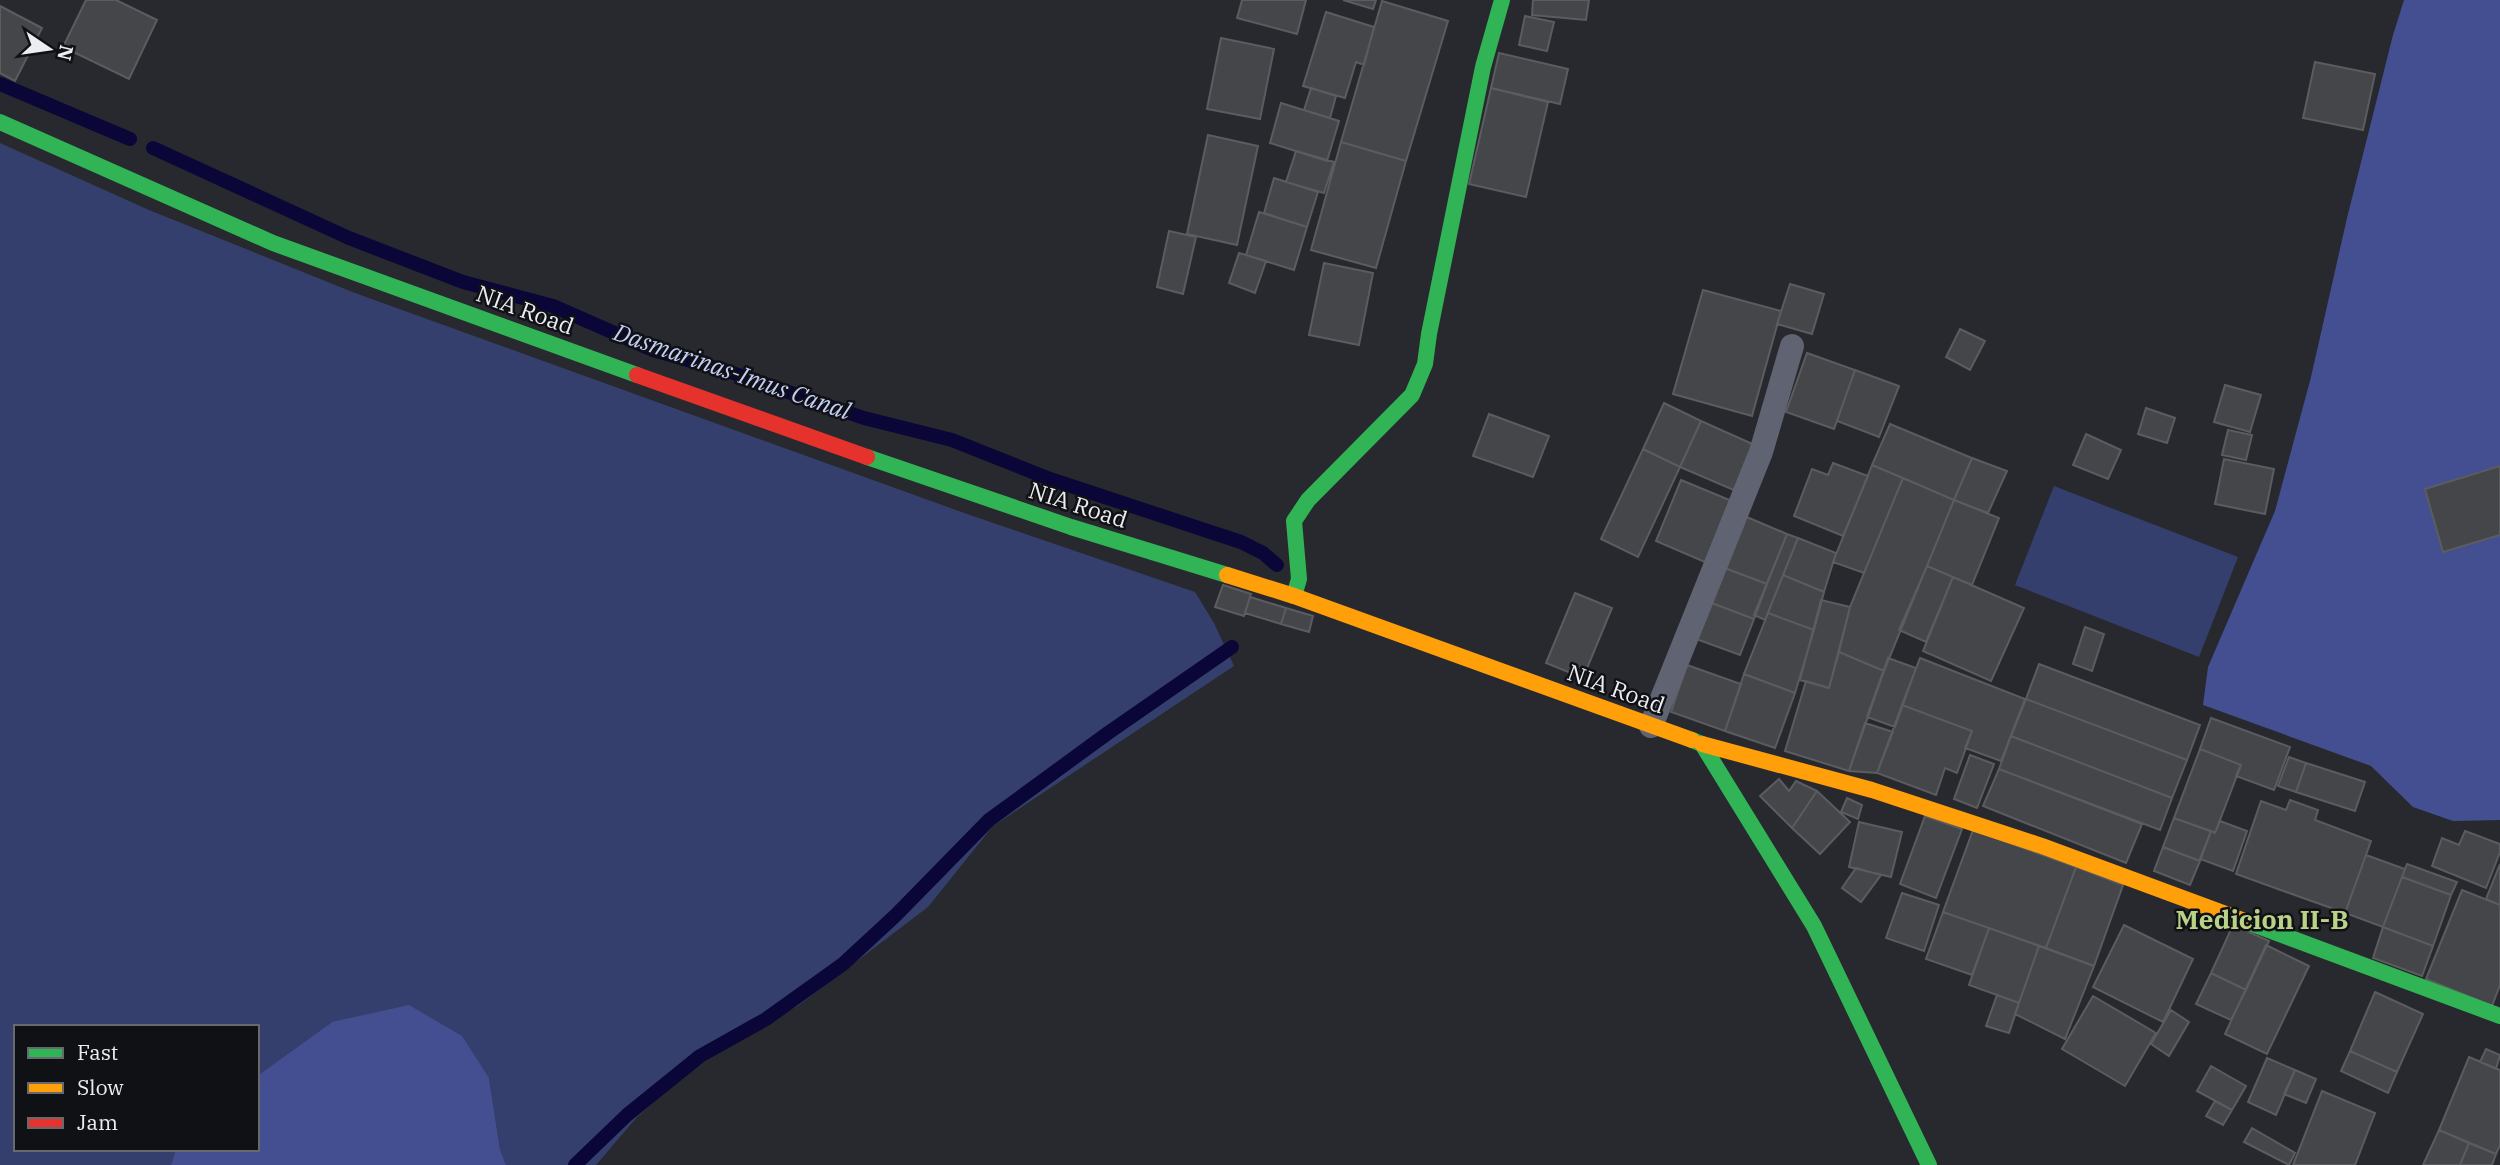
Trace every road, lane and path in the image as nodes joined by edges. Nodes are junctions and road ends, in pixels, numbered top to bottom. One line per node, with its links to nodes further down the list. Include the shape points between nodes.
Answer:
1 (1502, 0): 4 (street, via 1483,67 1425,364 1412,394 1308,500 1294,521 1299,579)
2 (0, 122): 4 (street, NIA Road, via 272,243 874,460)
3 (1793, 346): 5 (lane, via 1761,452)
4 (1294, 596): 5 (street, NIA Road)
5 (1651, 726): 6 (street, NIA Road)
6 (1702, 744): 7 (street, NIA Road, via 1872,790 2042,846); 8 (street, via 1814,926)
7 (2500, 1016)
8 (1929, 1165)

